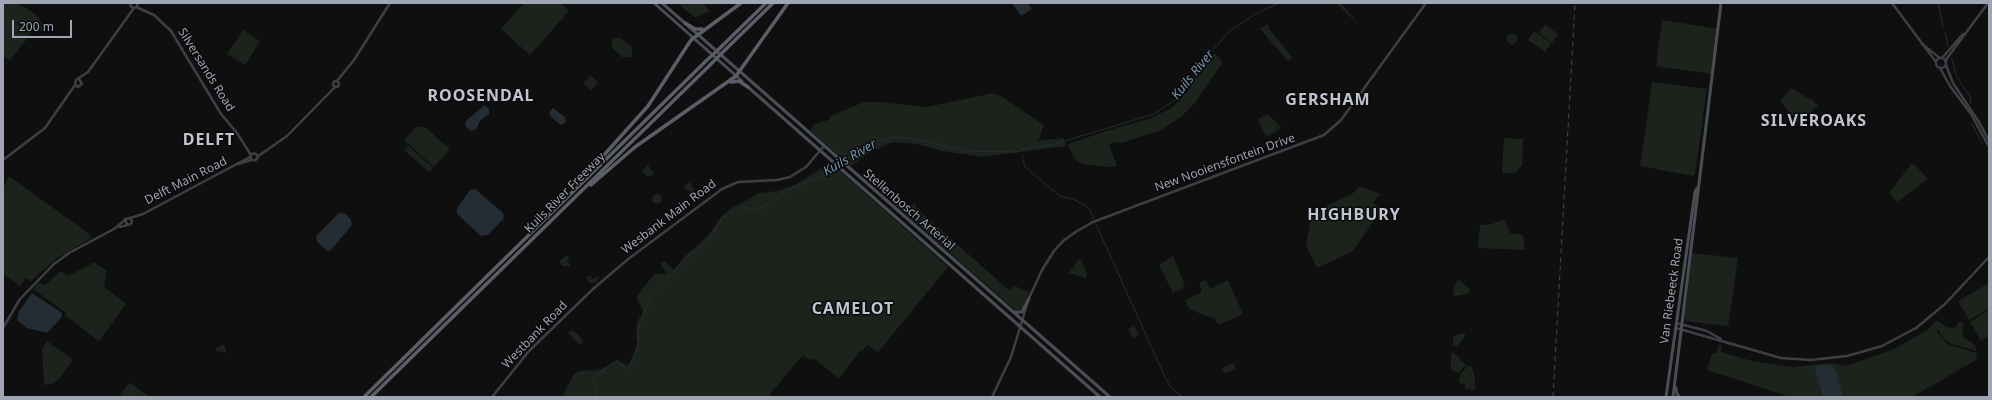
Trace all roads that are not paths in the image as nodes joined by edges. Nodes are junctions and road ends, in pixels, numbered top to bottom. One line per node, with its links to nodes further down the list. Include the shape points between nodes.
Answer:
1 (390, 3): 28 (street)
2 (654, 3): 19 (main road, Stellenbosch Arterial)
3 (662, 3): 15 (main road, Stellenbosch Arterial)
4 (741, 3): 16 (highway)
5 (766, 3): 42 (highway, Kuils River Freeway, bridge)
6 (773, 3): 43 (highway, Kuils River Freeway, bridge)
7 (788, 3): 25 (highway)
8 (1426, 3): 52 (street, New Nooiensfontein Drive, via 1341,120 1324,135 1095,222 1071,235 1054,251)
9 (1721, 3): 41 (main road, Van Riebeeck Road)
10 (1892, 3): 20 (street)
11 (1988, 3): 17 (street)
12 (130, 4): 13 (street, Silversands Road); 14 (street)
13 (136, 6): 14 (street); 39 (street, Silversands Road, via 159,19 171,31 221,114)
14 (127, 16): 27 (street)
15 (685, 23): 16 (highway, via 696,30); 18 (main road, Stellenbosch Arterial)
16 (708, 26): 18 (highway)
17 (1969, 28): 21 (street); 23 (street)
18 (698, 34): 19 (highway); 25 (main road, Stellenbosch Arterial)
19 (693, 38): 26 (main road, Stellenbosch Arterial); 42 (highway, via 648,106)
20 (1919, 41): 21 (street); 22 (street)
21 (1941, 58): 22 (street); 23 (street)
22 (1936, 62): 24 (street)
23 (1945, 63): 24 (street); 33 (street, via 1953,83)
24 (1940, 68): 35 (street, via 1971,114)
25 (740, 72): 26 (highway); 34 (main road, Stellenbosch Arterial)
26 (736, 76): 29 (highway); 32 (main road, Stellenbosch Arterial)
27 (81, 81): 30 (street, via 81,86); 30 (street, via 76,80)
28 (338, 82): 31 (street, via 338,86); 31 (street, via 334,82)
29 (726, 84): 32 (highway, via 736,81); 43 (highway, via 635,147)
30 (77, 85): 40 (street, via 45,128)
31 (334, 86): 39 (street, Delft Main Road, via 291,132)
32 (748, 87): 36 (main road, Stellenbosch Arterial)
33 (1989, 141)
34 (824, 146): 36 (street, Wesbank Main Road); 53 (main road, Stellenbosch Arterial)
35 (1989, 147)
36 (821, 150): 51 (street, Wesbank Main Road, via 803,170 790,177 738,182 722,189 624,262); 57 (main road, Stellenbosch Arterial)
37 (1989, 150): 38 (street)
38 (1989, 153)
39 (253, 156): 44 (street, Delft Main Road)
40 (3, 160)
41 (1697, 188): 55 (main road, Van Riebeeck Road); 56 (main road, Van Riebeeck Road)
42 (561, 203): 63 (highway, Kuils River Freeway)
43 (569, 203): 64 (highway, Kuils River Freeway)
44 (143, 214): 45 (street, Delft Main Road); 47 (street, Delft Main Road)
45 (130, 218): 46 (street); 47 (street)
46 (125, 220): 48 (street); 49 (street)
47 (132, 222): 48 (street)
48 (126, 224): 49 (street)
49 (114, 229): 58 (street, via 69,253 50,268 20,299)
50 (1989, 256): 61 (street, via 1945,304 1926,320 1899,338 1864,352 1828,359 1798,360 1756,352)
51 (593, 289): 65 (street, Westbank Road, via 521,360)
52 (1029, 298): 53 (main road, via 1022,312); 54 (street, New Nooiensfontein Drive)
53 (1013, 311): 54 (main road, Stellenbosch Arterial)
54 (1023, 320): 57 (street, New Nooiensfontein Drive); 68 (main road, Stellenbosch Arterial)
55 (1676, 323): 56 (street); 59 (main road, Van Riebeeck Road)
56 (1681, 324): 60 (main road, Van Riebeeck Road); 61 (street, via 1707,331)
57 (1020, 326): 66 (street, New Nooiensfontein Drive, via 1011,357); 67 (main road, Stellenbosch Arterial)
58 (3, 328)
59 (1676, 328): 60 (street); 69 (main road, Van Riebeeck Road)
60 (1680, 329): 61 (street); 62 (main road, Van Riebeeck Road)
61 (1723, 340)
62 (1675, 376): 70 (main road, Van Riebeeck Road); 71 (main road, via 1676,392)
63 (364, 397)
64 (371, 397)
65 (492, 397)
66 (992, 397)
67 (1100, 397)
68 (1110, 397)
69 (1666, 397)
70 (1673, 397)
71 (1680, 397)

